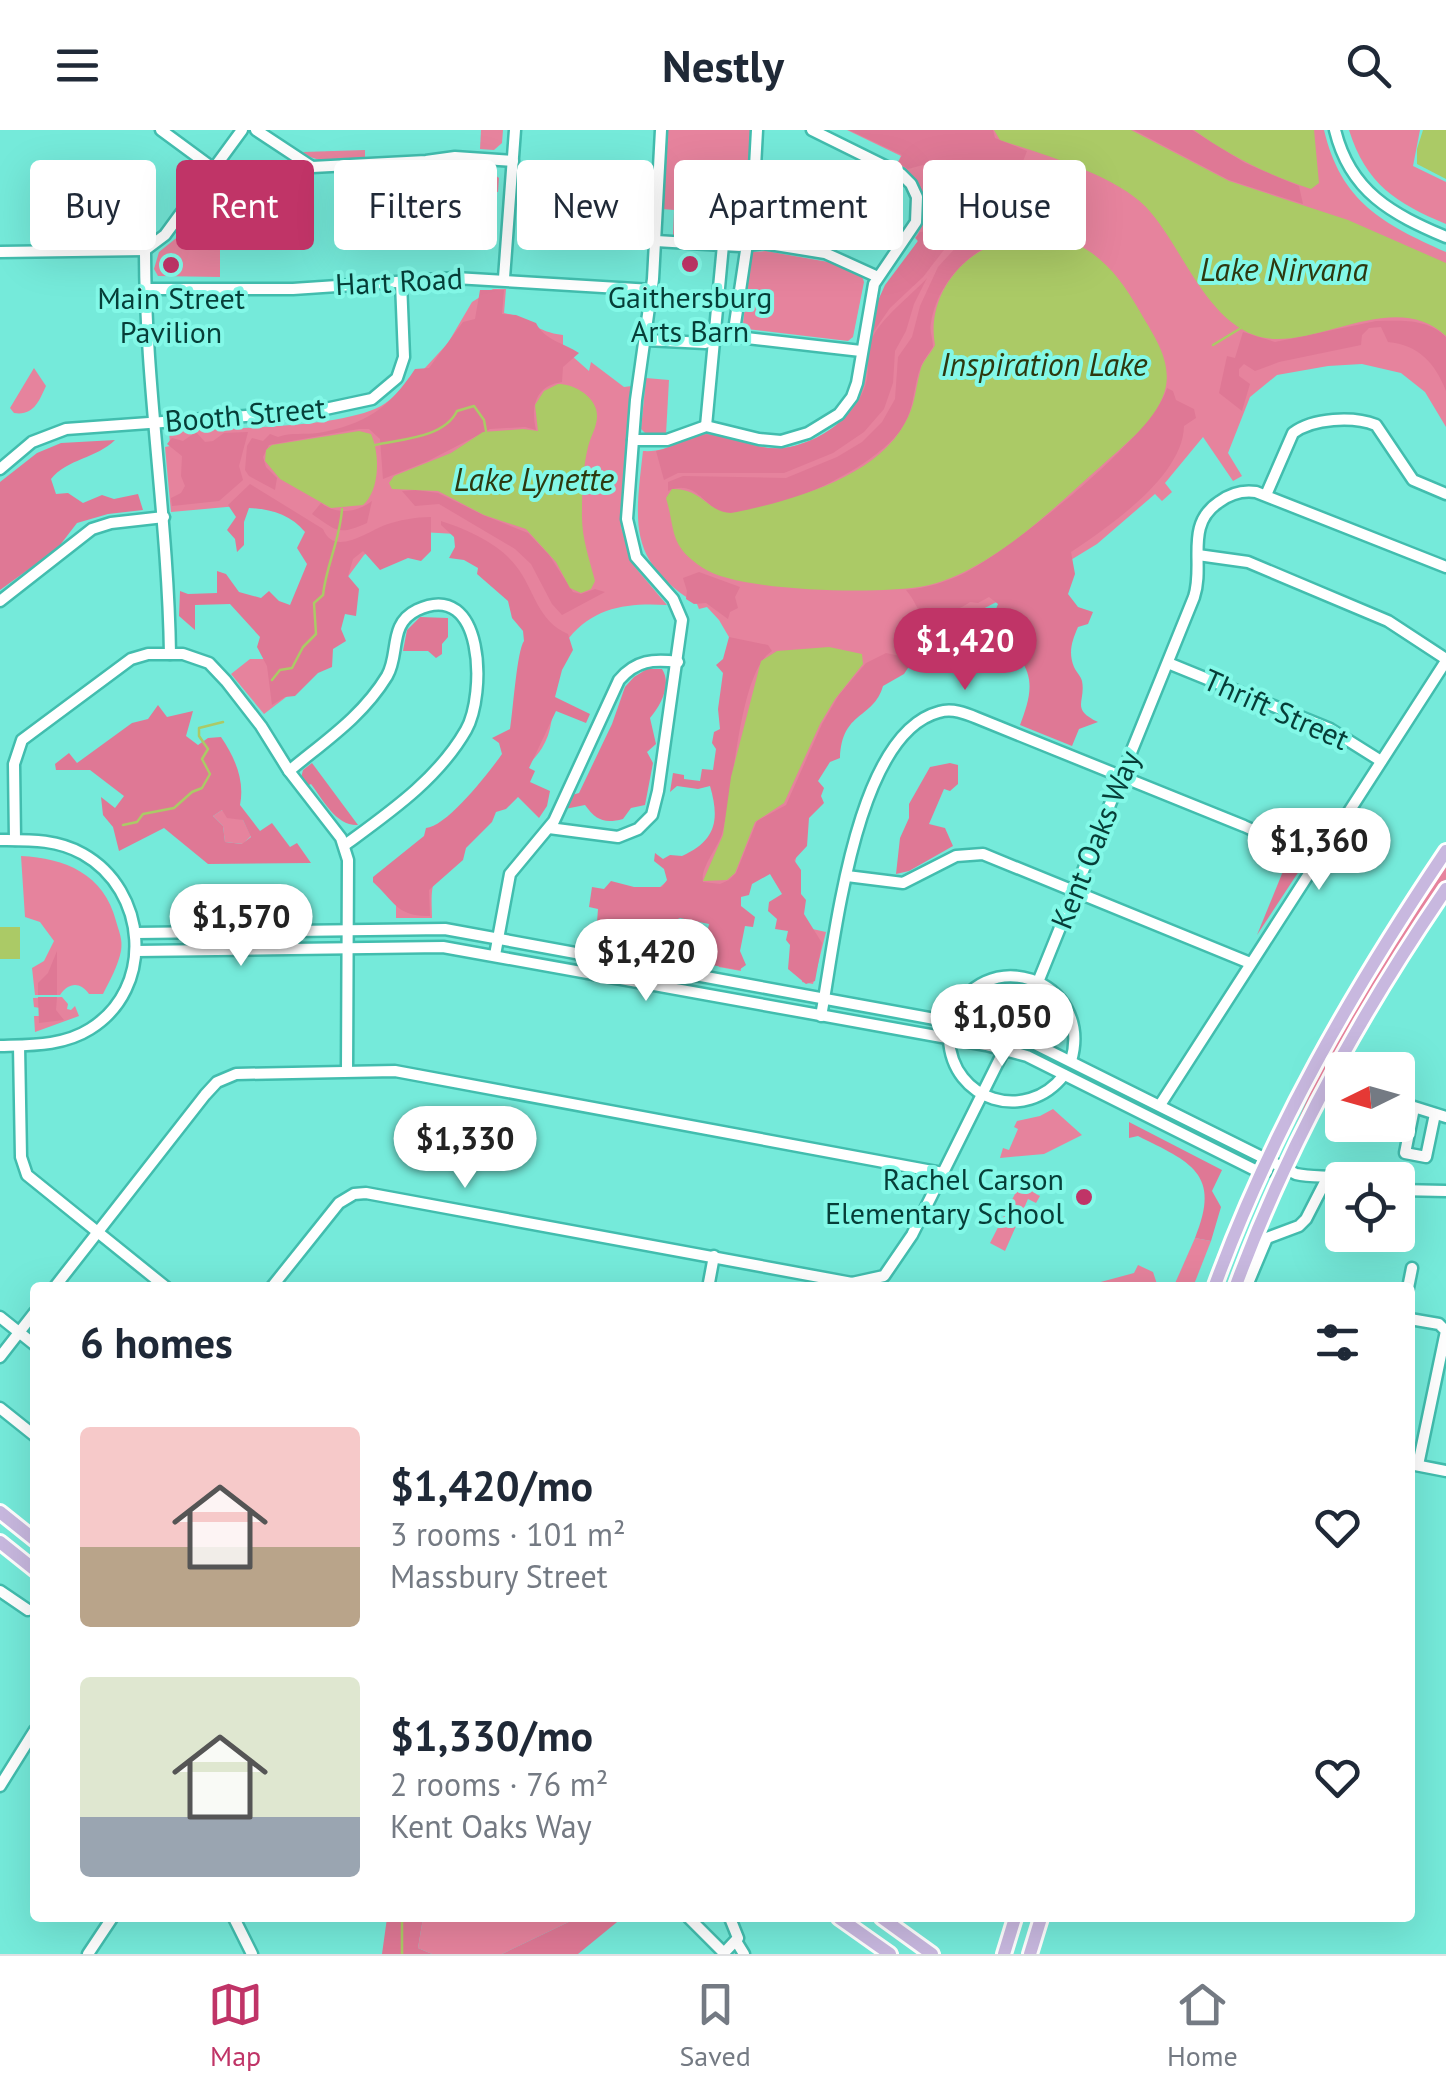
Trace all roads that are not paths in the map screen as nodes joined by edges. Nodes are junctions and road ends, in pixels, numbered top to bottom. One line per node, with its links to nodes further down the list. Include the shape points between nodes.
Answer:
1 (162, 130): 9 (street)
2 (242, 130): 10 (street)
3 (256, 130): 12 (street, via 312,167 455,157)
4 (515, 130): 12 (street)
5 (661, 130): 15 (street)
6 (757, 130): 11 (street)
7 (812, 130): 23 (street, via 901,174 915,191 916,222)
8 (1336, 130): 14 (street, via 1348,164 1374,198)
9 (203, 160)
10 (220, 160)
11 (755, 160)
12 (513, 161): 24 (street)
13 (176, 220): 16 (street)
14 (1446, 237)
15 (656, 241): 17 (street); 27 (street)
16 (156, 242)
17 (674, 242)
18 (145, 250): 22 (street); 26 (street)
19 (722, 250): 30 (street)
20 (744, 250): 28 (street)
21 (807, 250): 23 (street)
22 (0, 252)
23 (878, 276): 31 (street)
24 (504, 278): 25 (street, Hart Road); 27 (street, Hart Road)
25 (401, 282): 26 (street, Hart Road); 32 (street, Booth Street, via 404,357 380,394 316,411)
26 (145, 288): 32 (street)
27 (652, 290): 29 (street)
28 (733, 337): 30 (street); 31 (street)
29 (646, 340): 30 (street); 34 (street)
30 (713, 342): 33 (street)
31 (861, 351): 33 (street, via 852,397 819,427 774,441)
32 (154, 422): 35 (street, Booth Street, via 56,431); 38 (street)
33 (706, 426): 34 (street, via 667,440)
34 (633, 440): 44 (street, via 629,539 640,564 680,612)
35 (0, 469)
36 (1266, 494): 37 (street, via 1293,433 1337,420 1376,425 1413,480); 39 (street, Kent Oaks Way, via 1240,492 1211,507 1197,532); 40 (street)
37 (1446, 494)
38 (164, 518): 41 (street, via 92,529); 42 (street)
39 (1198, 555): 43 (street, via 1240,560 1372,614); 45 (street, Kent Oaks Way, via 1198,585)
40 (1446, 567)
41 (0, 601)
42 (170, 654): 47 (street, via 196,656 214,667); 51 (street, via 131,659 22,740 14,764)
43 (1446, 660): 46 (street)
44 (678, 662): 49 (street, via 646,661 619,680); 49 (street, via 649,819 618,837)
45 (1168, 663): 46 (street, Thrift Street, via 1330,729); 48 (street, Kent Oaks Way)
46 (1381, 761): 54 (street)
47 (289, 771): 52 (street); 52 (street, via 363,708 389,673 397,630 406,618 435,606 464,618 476,659 476,704 467,728 430,778)
48 (1122, 776): 54 (street); 55 (street, via 964,713 938,712 912,729 878,776 857,826); 56 (street, Kent Oaks Way)
49 (549, 828): 60 (street, via 510,874)
50 (0, 840): 51 (street)
51 (15, 840): 59 (street, via 63,844 101,866 127,900)
52 (345, 844): 58 (street)
53 (1446, 851): 84 (main road, via 1344,1008)
54 (1315, 862): 64 (street)
55 (847, 876): 56 (street, via 904,883 956,856 978,853); 66 (street)
56 (1076, 890): 64 (street); 65 (street, Kent Oaks Way)
57 (1446, 890): 74 (main road)
58 (348, 930): 59 (street); 60 (street, via 445,929); 61 (street)
59 (136, 933): 62 (street)
60 (498, 938): 63 (street); 66 (street)
61 (345, 948): 62 (street); 63 (street, via 443,947); 76 (street)
62 (136, 951): 72 (street, via 128,984 100,1022 65,1040)
63 (495, 955): 67 (street)
64 (1250, 963): 80 (street)
65 (1038, 982): 68 (street, via 1018,976 989,980 965,996); 69 (street, Kent Oaks Way); 75 (street, via 1071,1016)
66 (824, 998): 67 (street); 68 (street)
67 (822, 1016): 70 (street)
68 (951, 1022): 69 (street)
69 (1012, 1036): 73 (street, Kent Oaks Way); 75 (street)
70 (948, 1038): 73 (street); 79 (street, via 958,1074)
71 (0, 1046): 72 (street)
72 (19, 1046): 91 (street, via 23,1166)
73 (1006, 1049): 77 (street); 79 (street, Kent Oaks Way)
74 (1345, 1052)
75 (1071, 1061): 80 (street)
76 (347, 1071): 86 (street, via 409,1073); 91 (street, via 249,1072 217,1082)
77 (1064, 1075): 79 (street, via 1028,1101); 84 (street)
78 (1325, 1090): 85 (main road)
79 (982, 1096): 86 (street, Kent Oaks Way)
80 (1160, 1106): 84 (street)
81 (1415, 1108): 82 (street)
82 (1440, 1115): 83 (street, via 1426,1157 1405,1153)
83 (1407, 1142)
84 (1263, 1166): 85 (street); 100 (main road)
85 (1284, 1168): 87 (street); 101 (main road)
86 (943, 1173): 99 (street, Kent Oaks Way, via 898,1259 884,1276)
87 (1325, 1180)
88 (1325, 1182): 102 (street, via 1299,1226 1267,1238)
89 (1415, 1190): 90 (street)
90 (1446, 1191)
91 (97, 1232): 94 (street); 95 (street)
92 (714, 1256): 96 (street, Kent Oaks Way, via 366,1193 339,1203); 97 (street); 98 (street, Kent Oaks Way)
93 (1412, 1268): 103 (street)
94 (59, 1282)
95 (160, 1282)
96 (276, 1282)
97 (709, 1282)
98 (847, 1282)
99 (862, 1282)
100 (1216, 1282)
101 (1238, 1282)
102 (1249, 1282)
103 (1409, 1282)
104 (0, 1317): 107 (street)
105 (30, 1318): 107 (street)
106 (1415, 1320): 113 (street, via 1446,1330)
107 (19, 1332): 108 (street); 109 (street)
108 (30, 1341)
109 (0, 1357)
110 (0, 1408): 111 (street)
111 (30, 1428)
112 (1415, 1435): 113 (street)
113 (1424, 1437): 114 (street)
114 (1415, 1461)
115 (1415, 1464): 116 (street)
116 (1446, 1470)
117 (0, 1512): 118 (main road)
118 (30, 1536)
119 (0, 1542): 120 (main road)
120 (30, 1566)
121 (0, 1591): 122 (street)
122 (28, 1610)
123 (30, 1739): 124 (street)
124 (0, 1786)
125 (109, 1922): 135 (street)
126 (236, 1922): 136 (street)
127 (693, 1922): 134 (street)
128 (732, 1922): 133 (street)
129 (845, 1922): 138 (main road)
130 (888, 1922): 139 (main road)
131 (1014, 1922): 140 (main road)
132 (1039, 1922): 141 (main road)
133 (736, 1941): 134 (street); 137 (street)
134 (723, 1953)
135 (88, 1954)
136 (252, 1954)
137 (744, 1954)
138 (890, 1954)
139 (932, 1954)
140 (1004, 1954)
141 (1030, 1954)

